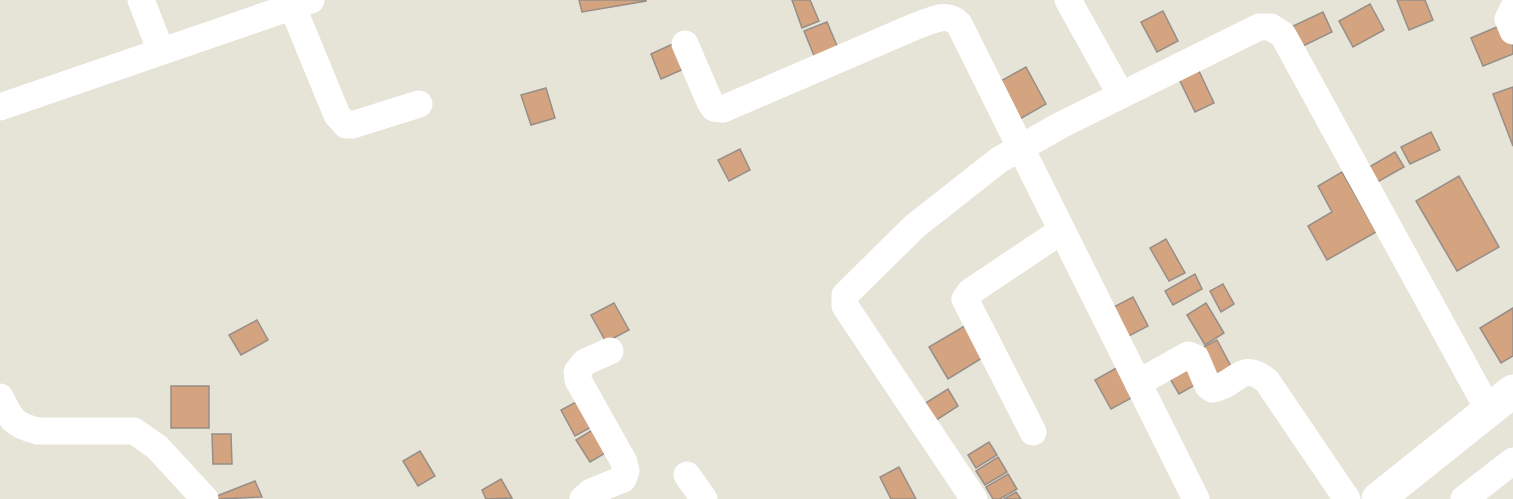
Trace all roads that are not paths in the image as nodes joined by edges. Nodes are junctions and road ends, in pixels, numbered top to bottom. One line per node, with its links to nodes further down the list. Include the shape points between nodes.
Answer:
1 (141, 0): 7 (street)
2 (1068, 0): 8 (street)
3 (302, 4): 7 (street); 9 (street, via 337,115 346,125)
4 (1513, 9): 5 (street, via 1508,19)
5 (1513, 31)
6 (685, 44): 11 (street, via 710,102 714,108 723,109 916,26 952,17)
7 (161, 51): 10 (street)
8 (1121, 95): 11 (street); 16 (street, via 1259,27 1271,27 1283,35)
9 (419, 104)
10 (0, 107)
11 (1022, 147): 12 (street); 23 (street, via 976,176 915,226 844,298 845,306)
12 (1061, 231): 14 (street); 17 (street, via 965,299)
13 (610, 351): 21 (street, via 585,362 577,372 578,381 626,471 623,479)
14 (1138, 383): 24 (street); 25 (street, via 1188,355 1196,358 1212,389 1243,373 1258,374 1267,381)
15 (0, 397): 20 (street, via 10,417 25,428 123,429 140,434)
16 (1501, 400): 26 (main road)
17 (1033, 432)
18 (1513, 461): 27 (street)
19 (687, 475): 22 (street)
20 (205, 499)
21 (583, 499)
22 (704, 499)
23 (974, 499)
24 (1196, 499)
25 (1347, 499)
26 (1378, 499)
27 (1464, 499)

